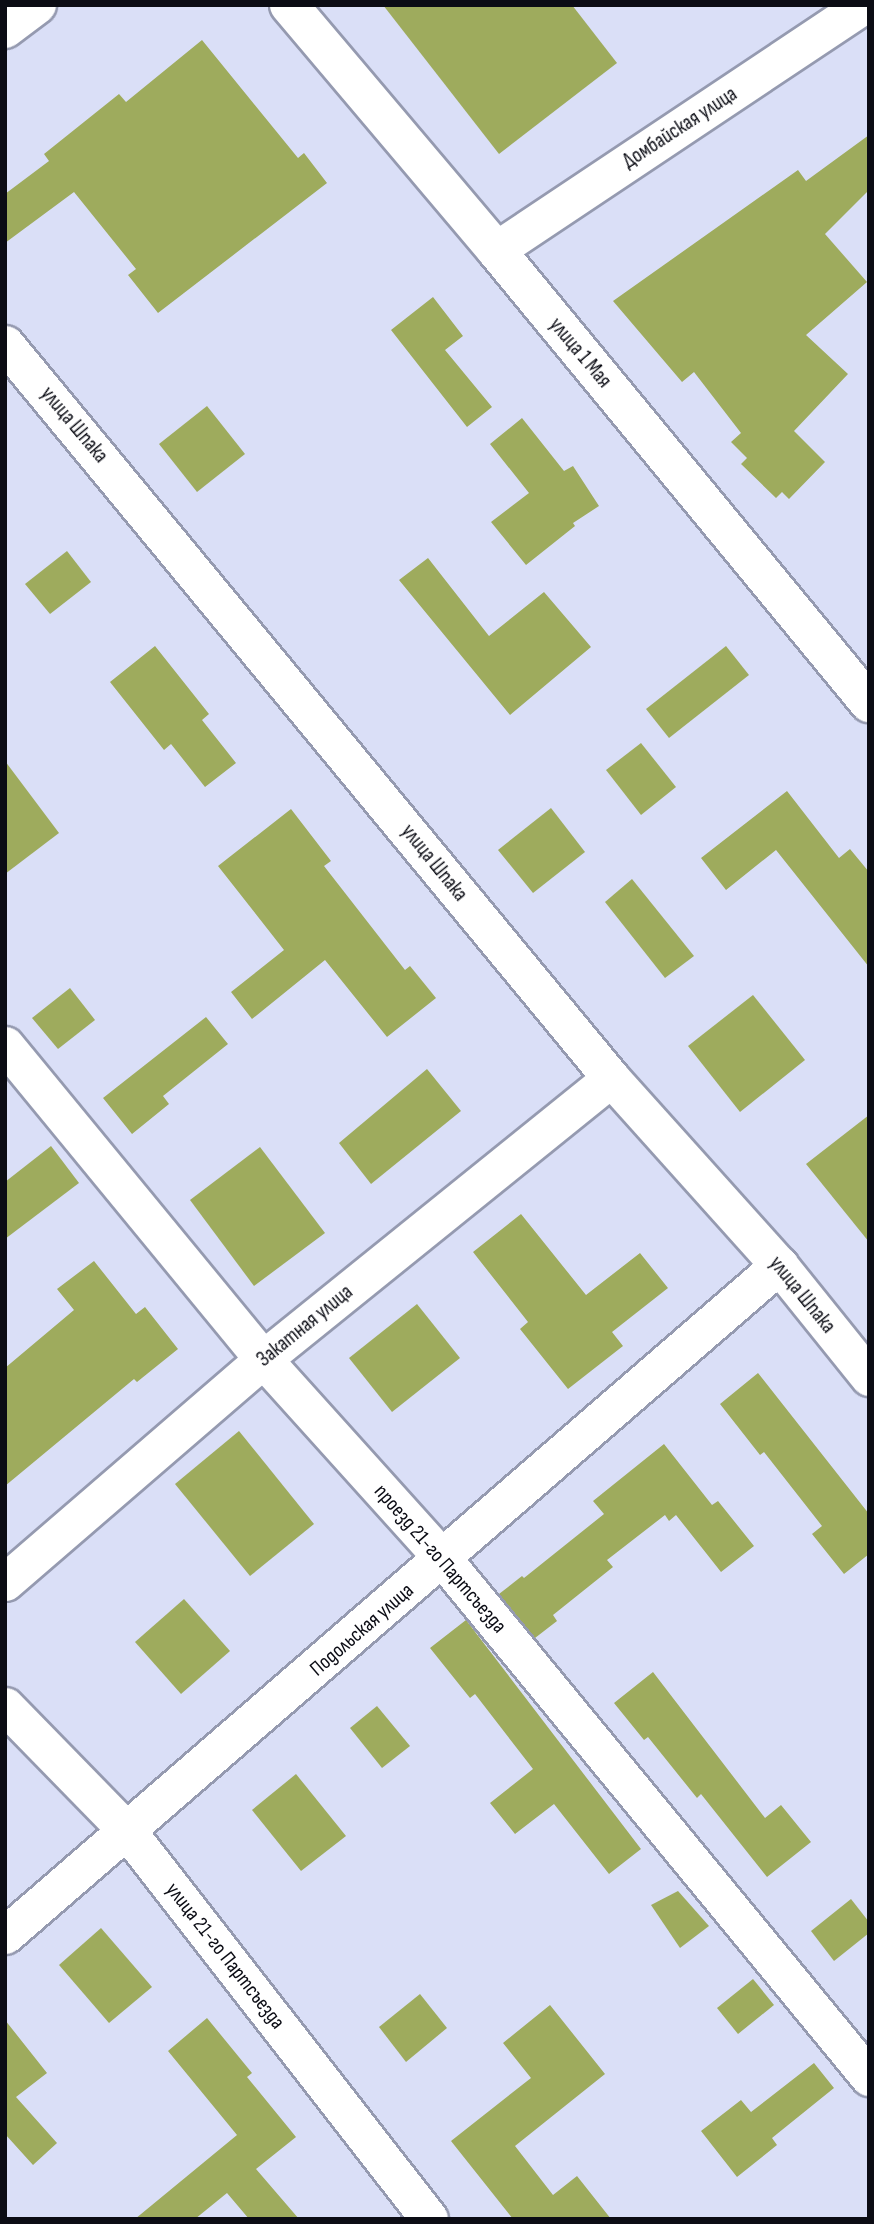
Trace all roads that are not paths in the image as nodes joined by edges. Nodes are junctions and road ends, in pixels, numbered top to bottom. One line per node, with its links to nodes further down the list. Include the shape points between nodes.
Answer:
1 (37, 5): 4 (street)
2 (289, 5): 5 (street, улица 1 Мая)
3 (864, 5): 5 (street, Домбайская улица)
4 (5, 29)
5 (495, 250): 7 (street, улица 1 Мая)
6 (5, 344): 9 (street, улица Шпака)
7 (869, 702)
8 (5, 1045): 11 (street, проезд 21-го Партсъезда)
9 (611, 1078): 10 (street, улица Шпака); 11 (street, Закатная улица)
10 (779, 1265): 12 (street, улица Шпака); 13 (street, Подольская улица)
11 (263, 1359): 13 (street, проезд 21-го Партсъезда); 14 (street, Закатная улица)
12 (869, 1377)
13 (443, 1559): 16 (street, Подольская улица); 18 (street, проезд 21-го Партсъезда)
14 (5, 1582)
15 (5, 1706): 16 (street, улица 21-го Партсъезда)
16 (128, 1832): 17 (street, Подольская улица); 19 (street, улица 21-го Партсъезда)
17 (5, 1935)
18 (869, 2077)
19 (429, 2219)

